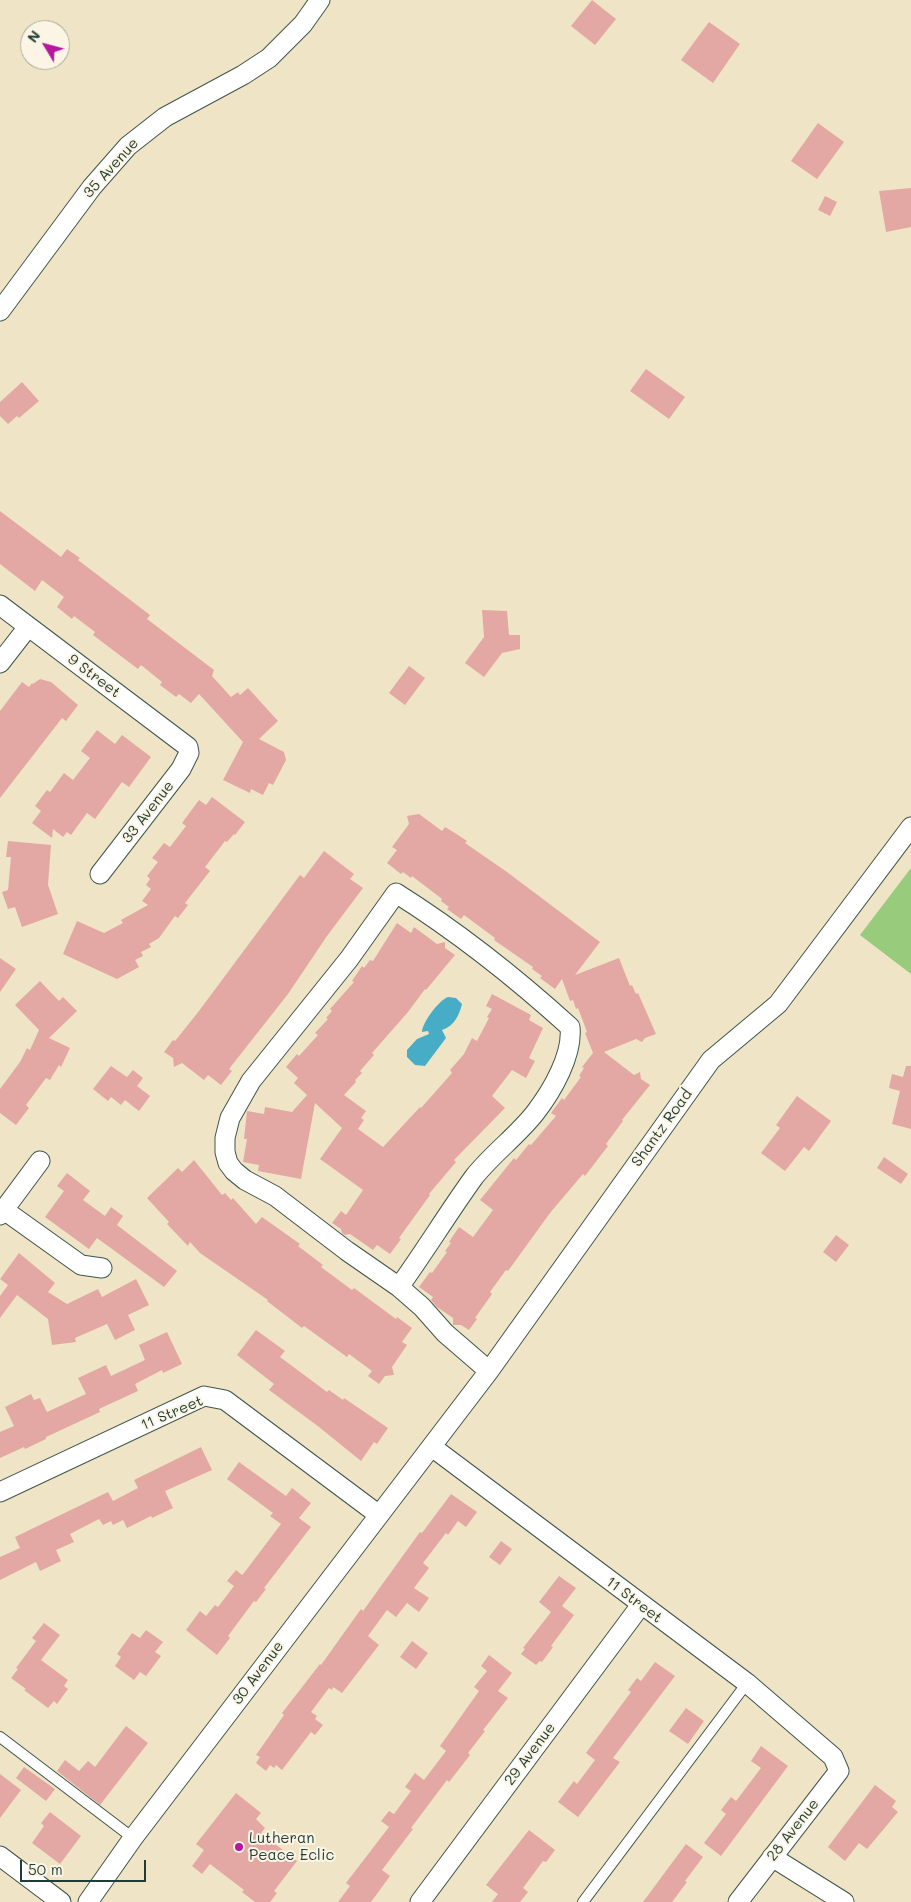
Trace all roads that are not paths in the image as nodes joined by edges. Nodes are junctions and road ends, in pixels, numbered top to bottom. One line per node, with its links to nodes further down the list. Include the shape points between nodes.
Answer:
1 (320, 0): 2 (street, 35 Avenue, via 303,24 269,58 165,117 128,146 92,187)
2 (0, 311)
3 (0, 605): 4 (street, 9 Street)
4 (28, 627): 5 (street); 6 (street, 9 Street)
5 (0, 664)
6 (188, 747): 8 (street, 33 Avenue, via 189,753 181,769)
7 (911, 827): 13 (street, Shantz Road, via 778,1004 711,1060)
8 (100, 874)
9 (40, 1161): 10 (street)
10 (2, 1213): 11 (street, via 81,1265)
11 (102, 1268)
12 (399, 1287): 12 (street, via 275,1196 234,1171 228,1163 225,1138 230,1118 251,1081 349,959 396,893 523,985 570,1027 571,1039 564,1065 535,1113 480,1169); 13 (street)
13 (489, 1371): 14 (street, Shantz Road)
14 (432, 1447): 16 (street, 30 Avenue); 17 (street, 11 Street)
15 (0, 1492): 16 (street, 11 Street, via 204,1396 225,1400)
16 (378, 1515): 21 (street, 30 Avenue)
17 (641, 1605): 18 (street, 11 Street); 26 (street, 29 Avenue)
18 (747, 1684): 20 (street, 11 Street); 27 (lane)
19 (0, 1737): 21 (lane)
20 (833, 1757): 23 (street, 28 Avenue, via 839,1771)
21 (133, 1838): 25 (street, 30 Avenue)
22 (0, 1856): 24 (street)
23 (772, 1857): 28 (street, 28 Avenue); 29 (street)
24 (61, 1902)
25 (88, 1902)
26 (420, 1902)
27 (583, 1902)
28 (738, 1902)
29 (844, 1902)

